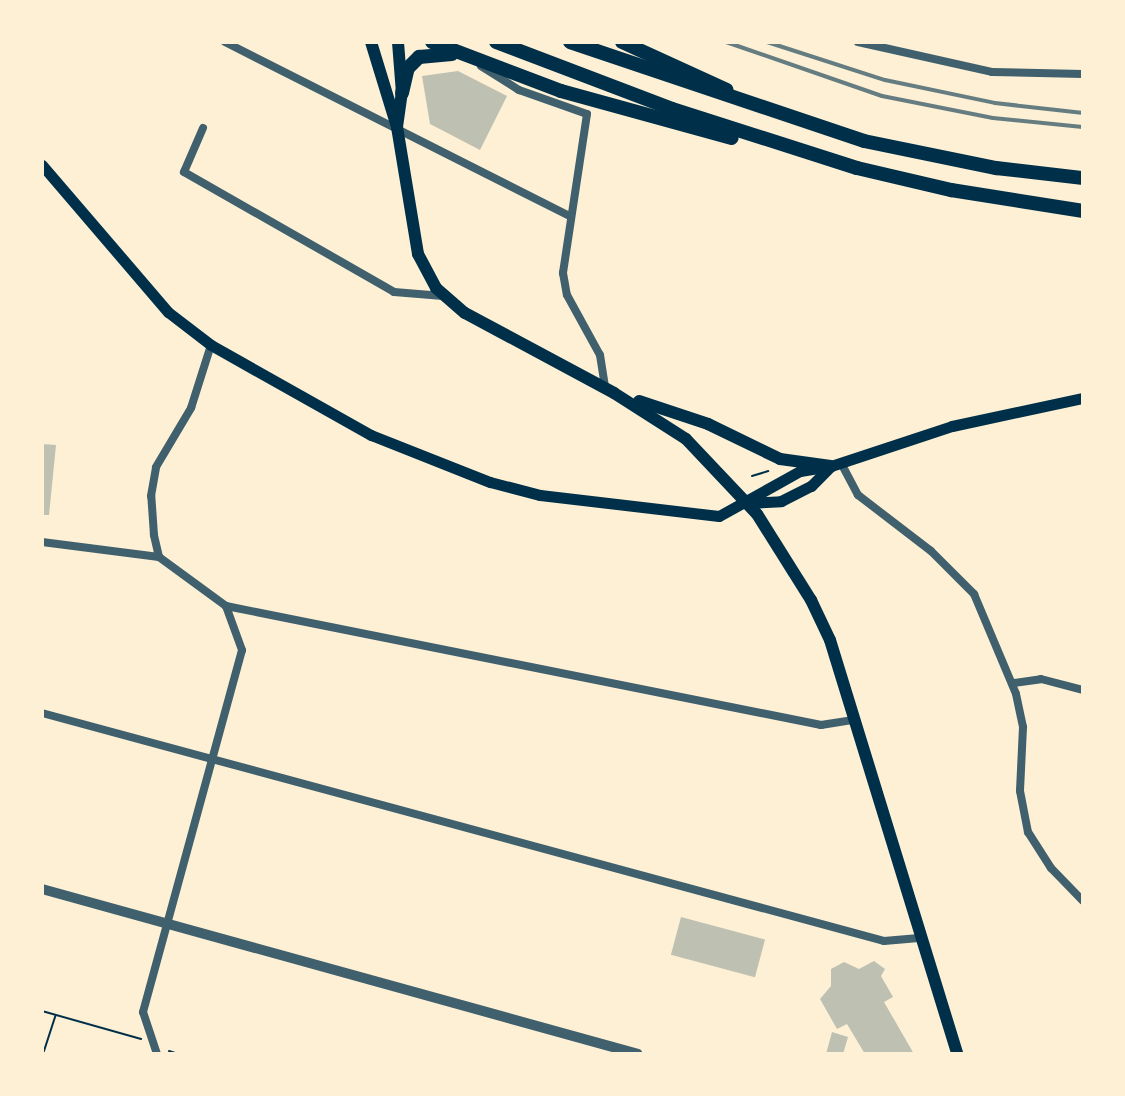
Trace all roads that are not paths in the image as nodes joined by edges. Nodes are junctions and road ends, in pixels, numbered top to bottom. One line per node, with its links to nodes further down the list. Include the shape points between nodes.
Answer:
1 (225, 42): 13 (street)
2 (371, 42): 13 (main road)
3 (398, 42): 11 (main road)
4 (432, 42): 9 (highway)
5 (496, 42): 15 (highway)
6 (570, 42): 12 (highway)
7 (622, 42): 12 (highway)
8 (858, 42): 10 (street, via 992,72)
9 (469, 58): 11 (highway, via 442,53 419,57 408,68); 15 (highway, via 660,120); 19 (street, via 519,90 587,114)
10 (1083, 74)
11 (402, 93): 13 (main road)
12 (793, 121): 17 (highway, via 911,153)
13 (397, 127): 19 (street); 20 (main road, via 418,254)
14 (203, 128): 20 (street, via 184,172 394,292)
15 (810, 155): 18 (highway, via 951,190)
16 (42, 165): 21 (main road, via 158,301)
17 (1083, 178)
18 (1083, 211)
19 (569, 216): 22 (street, via 564,284 600,355)
20 (443, 296): 22 (main road)
21 (211, 345): 25 (main road, via 371,435 490,482 540,495 704,518); 27 (street, via 191,408 156,467 151,496)
22 (609, 390): 24 (main road, via 708,424 780,459); 25 (main road, via 676,431)
23 (1083, 398): 24 (main road, via 952,426)
24 (836, 464): 25 (main road, via 767,485); 25 (main road, via 811,486 781,501); 29 (street, via 858,495 931,551 974,594)
25 (748, 503): 32 (main road, via 821,619)
26 (42, 542): 27 (street)
27 (159, 557): 28 (street)
28 (226, 606): 32 (street, via 821,725); 33 (street, via 242,650)
29 (1014, 683): 30 (street, via 1041,679); 35 (street, via 1023,727 1020,791 1028,832 1051,868)
30 (1083, 690)
31 (42, 713): 33 (street)
32 (854, 720): 37 (main road)
33 (215, 758): 36 (street); 37 (street, via 884,941)
34 (42, 889): 36 (street)
35 (1083, 901)
36 (170, 925): 38 (street, via 143,1012); 39 (street)
37 (922, 938): 40 (main road)
38 (157, 1054)
39 (638, 1054)
40 (957, 1054)

